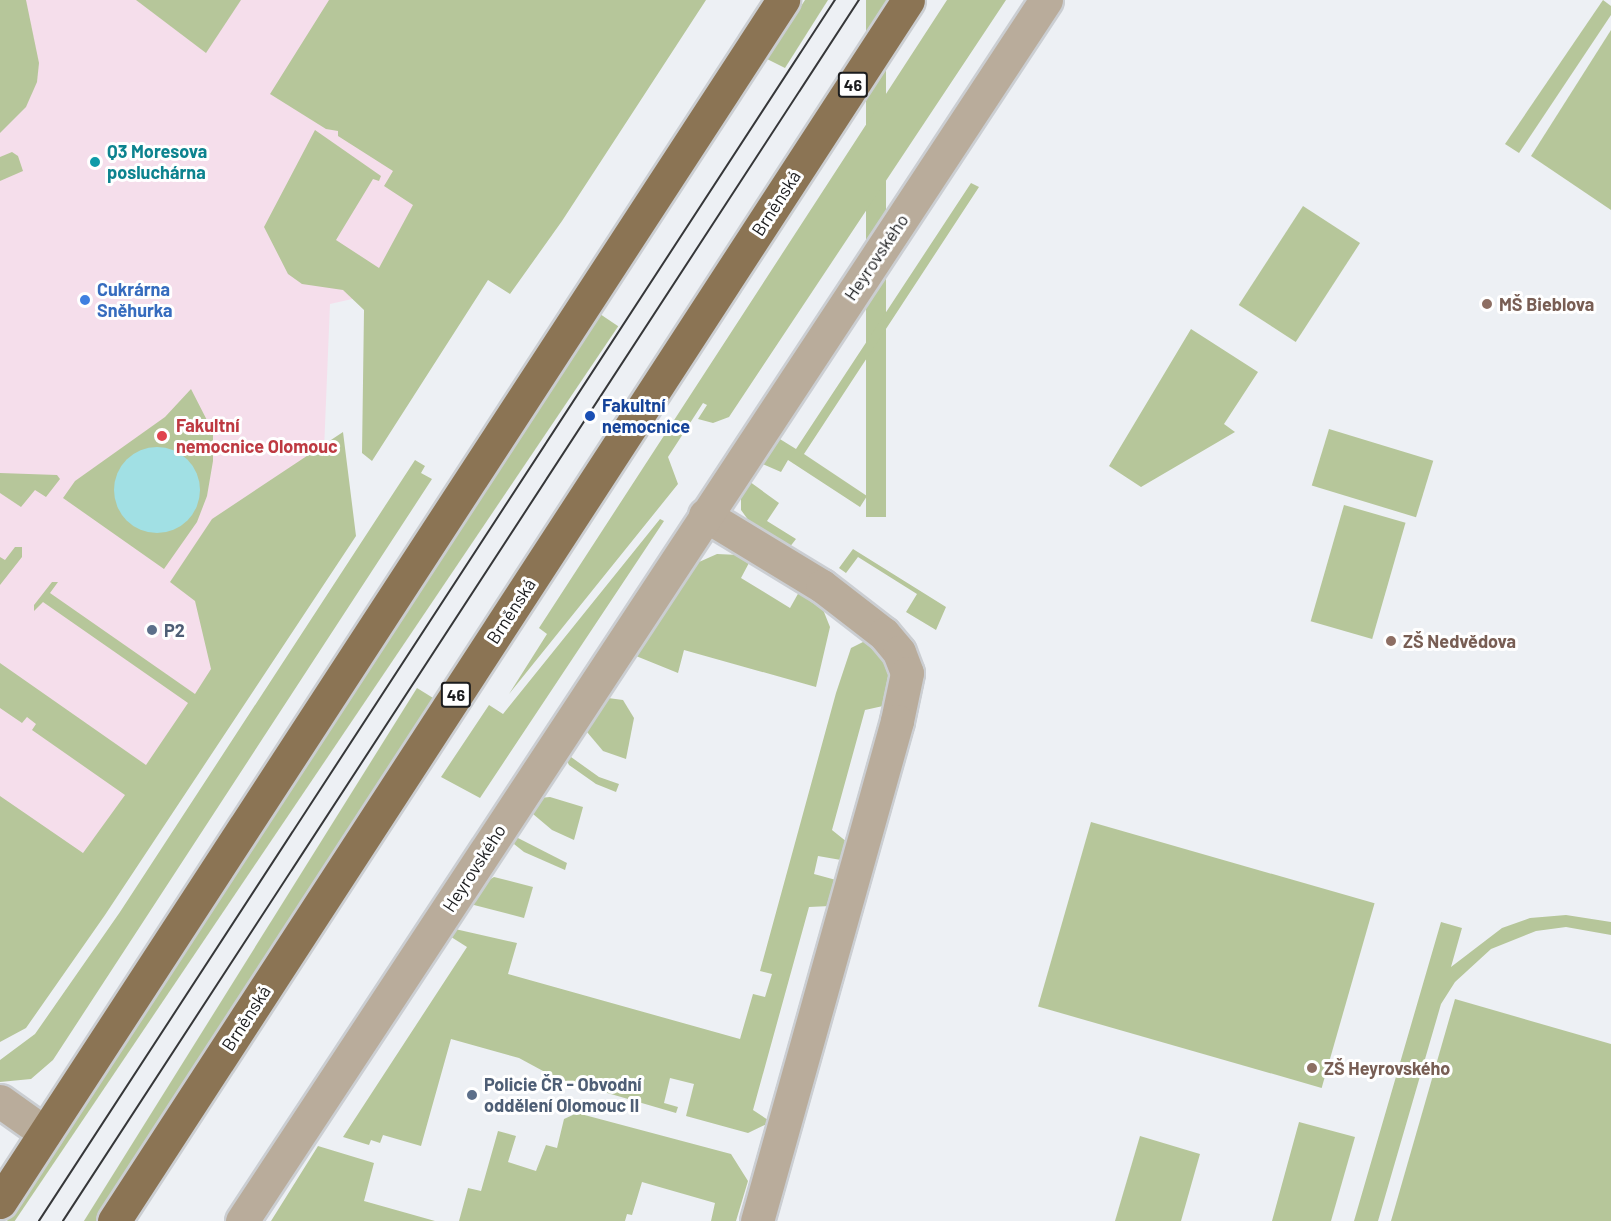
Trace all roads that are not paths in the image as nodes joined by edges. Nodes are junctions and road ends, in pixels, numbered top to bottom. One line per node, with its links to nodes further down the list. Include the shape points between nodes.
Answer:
1 (783, 0): 6 (main road)
2 (908, 0): 8 (main road, Brněnská / 46)
3 (1046, 0): 4 (street, Heyrovského)
4 (705, 515): 9 (street, Heyrovského); 10 (street, via 822,586 884,634 899,652 907,673 897,721)
5 (0, 1101): 6 (street)
6 (45, 1133): 7 (main road)
7 (0, 1202)
8 (114, 1221)
9 (242, 1221)
10 (757, 1221)

